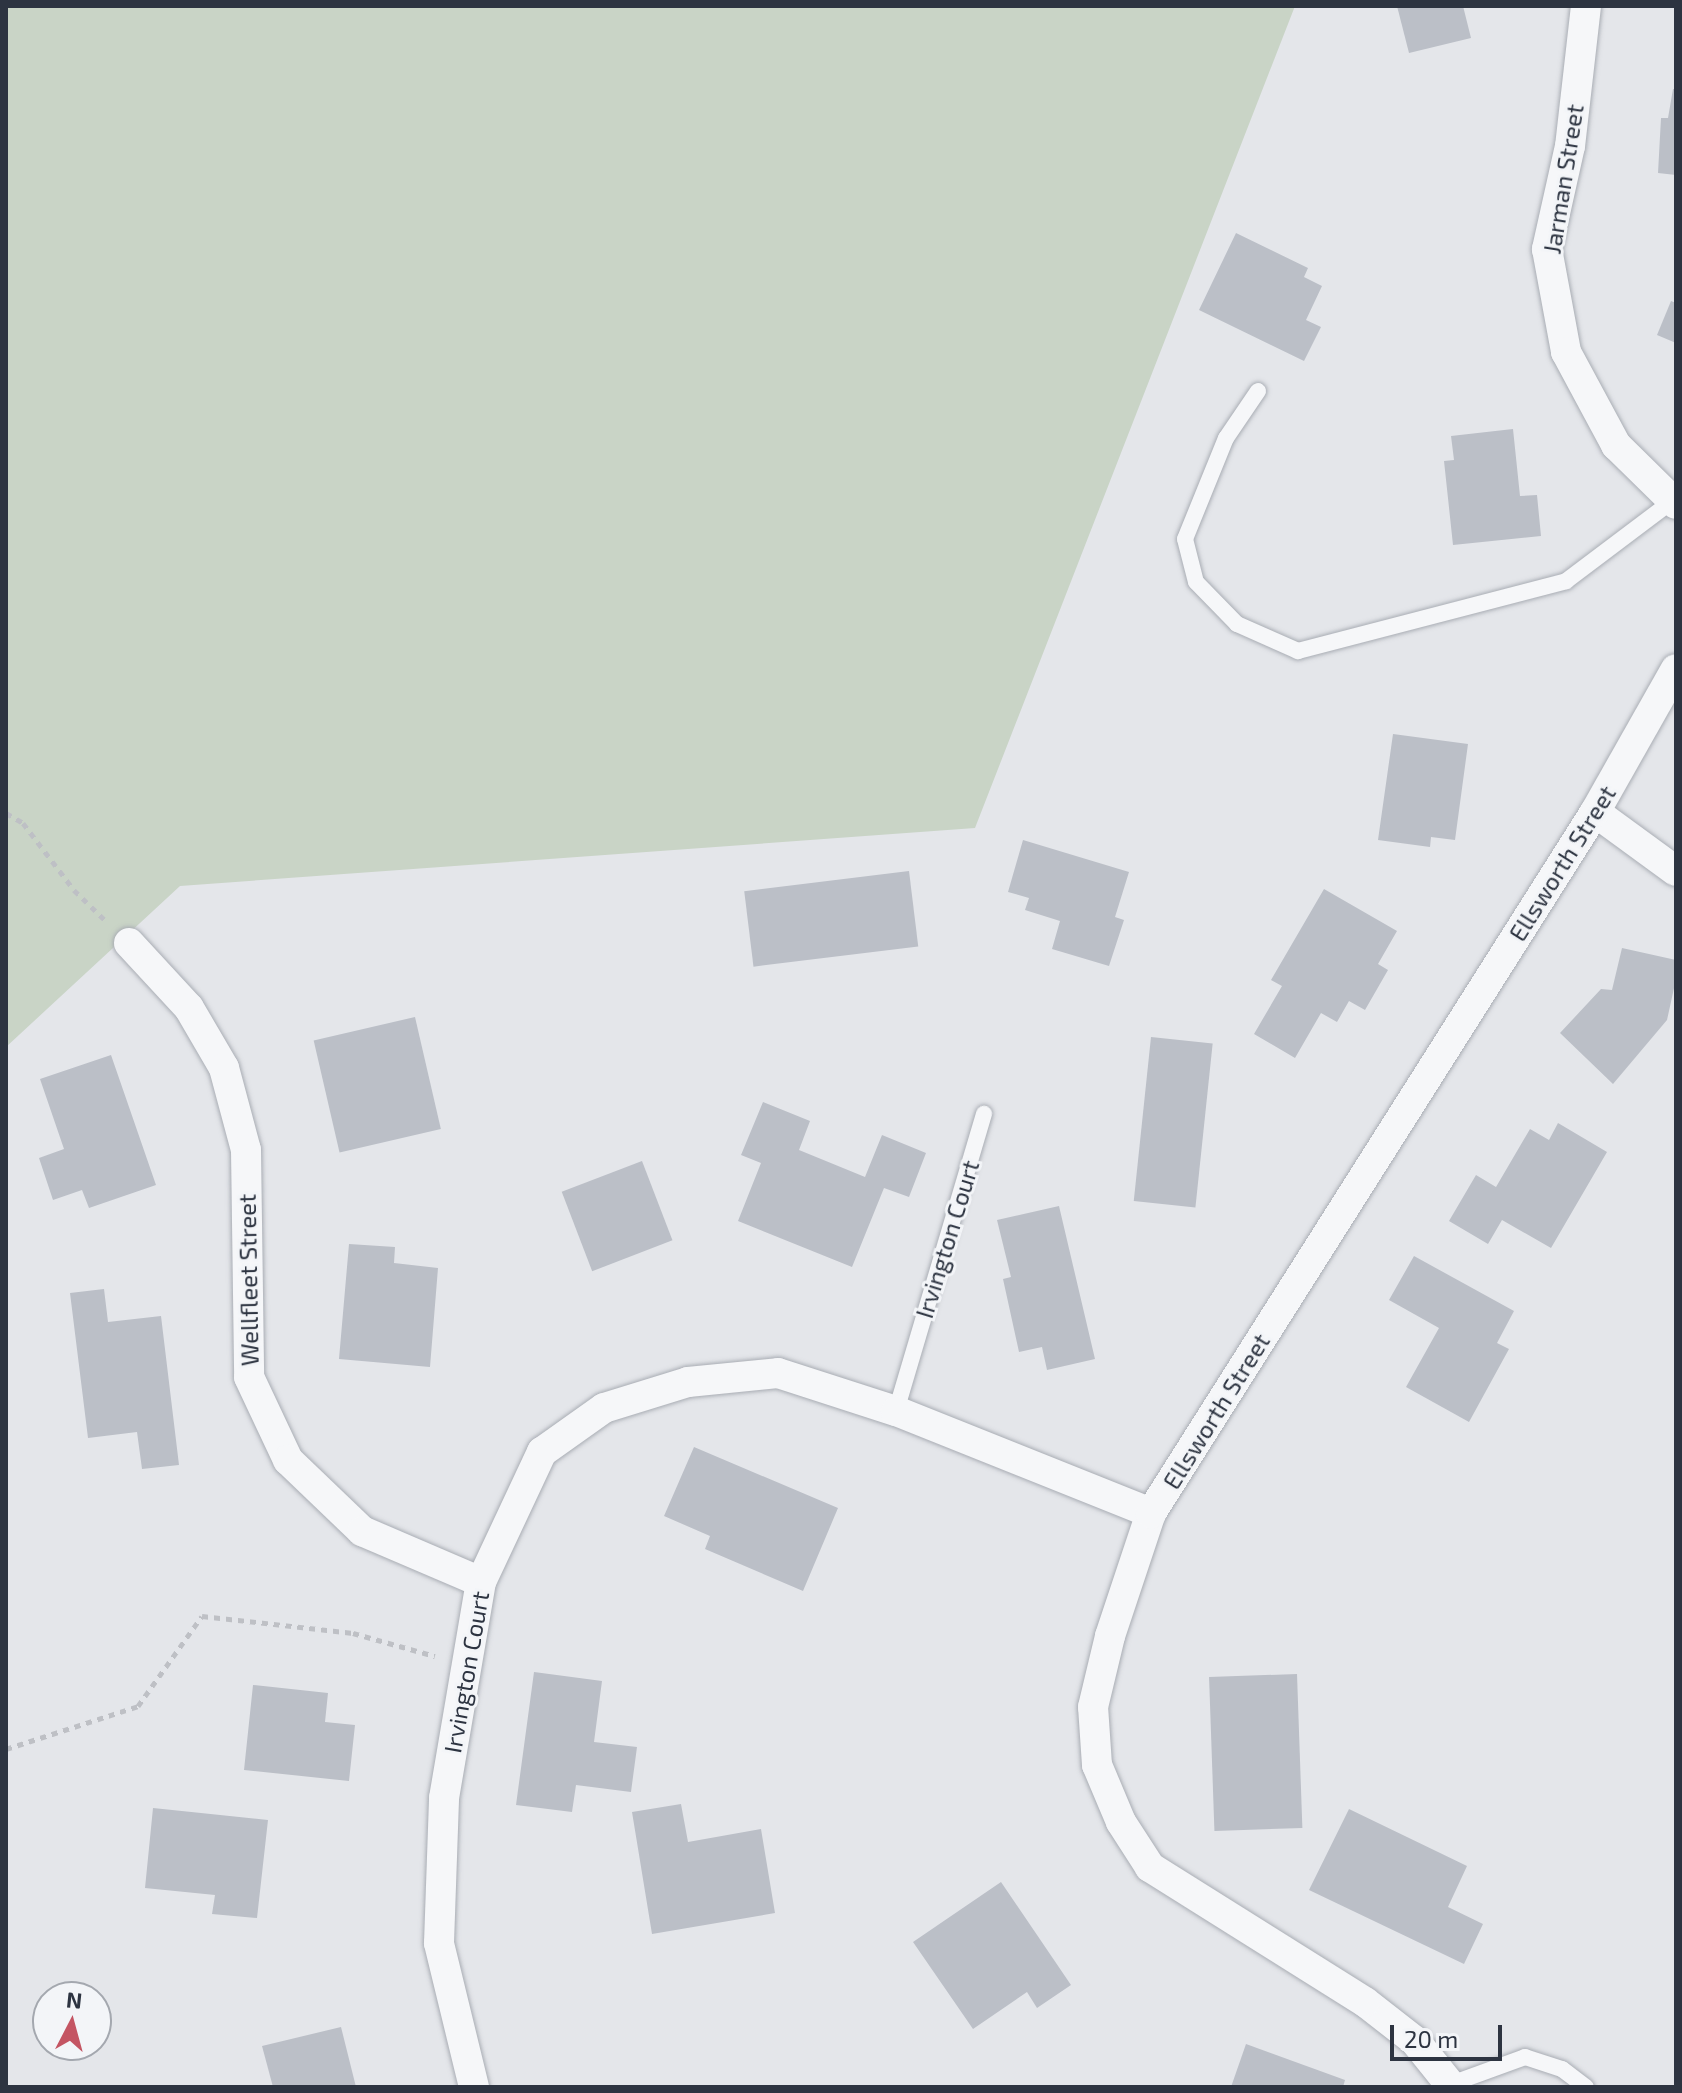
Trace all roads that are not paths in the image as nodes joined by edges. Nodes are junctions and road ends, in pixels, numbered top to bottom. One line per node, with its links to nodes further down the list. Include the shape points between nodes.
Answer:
1 (1586, 6): 3 (street, Jarman Street, via 1570,146 1547,249 1566,352 1616,445)
2 (1258, 391): 3 (lane, via 1226,438 1185,539 1196,582 1237,624 1298,651 1566,581)
3 (1674, 503)
4 (1676, 669): 5 (street, Ellsworth Street)
5 (1595, 812): 6 (street); 10 (street, Ellsworth Street)
6 (1676, 871)
7 (129, 943): 11 (street, Wellfleet Street, via 189,1008 224,1068 246,1150 249,1377 288,1460 362,1531)
8 (984, 1114): 9 (lane, Irvington Court)
9 (896, 1411): 10 (street, Irvington Court); 11 (street, Irvington Court, via 778,1373 688,1382 604,1408 542,1452)
10 (1151, 1513): 12 (street, Ellsworth Street, via 1110,1636 1093,1707 1097,1765 1121,1822 1150,1867 1365,2002 1415,2041)
11 (481, 1582): 13 (street, Irvington Court, via 444,1798 439,1943)
12 (1452, 2086): 14 (lane, via 1525,2057 1562,2069)
13 (474, 2087)
14 (1586, 2087)

